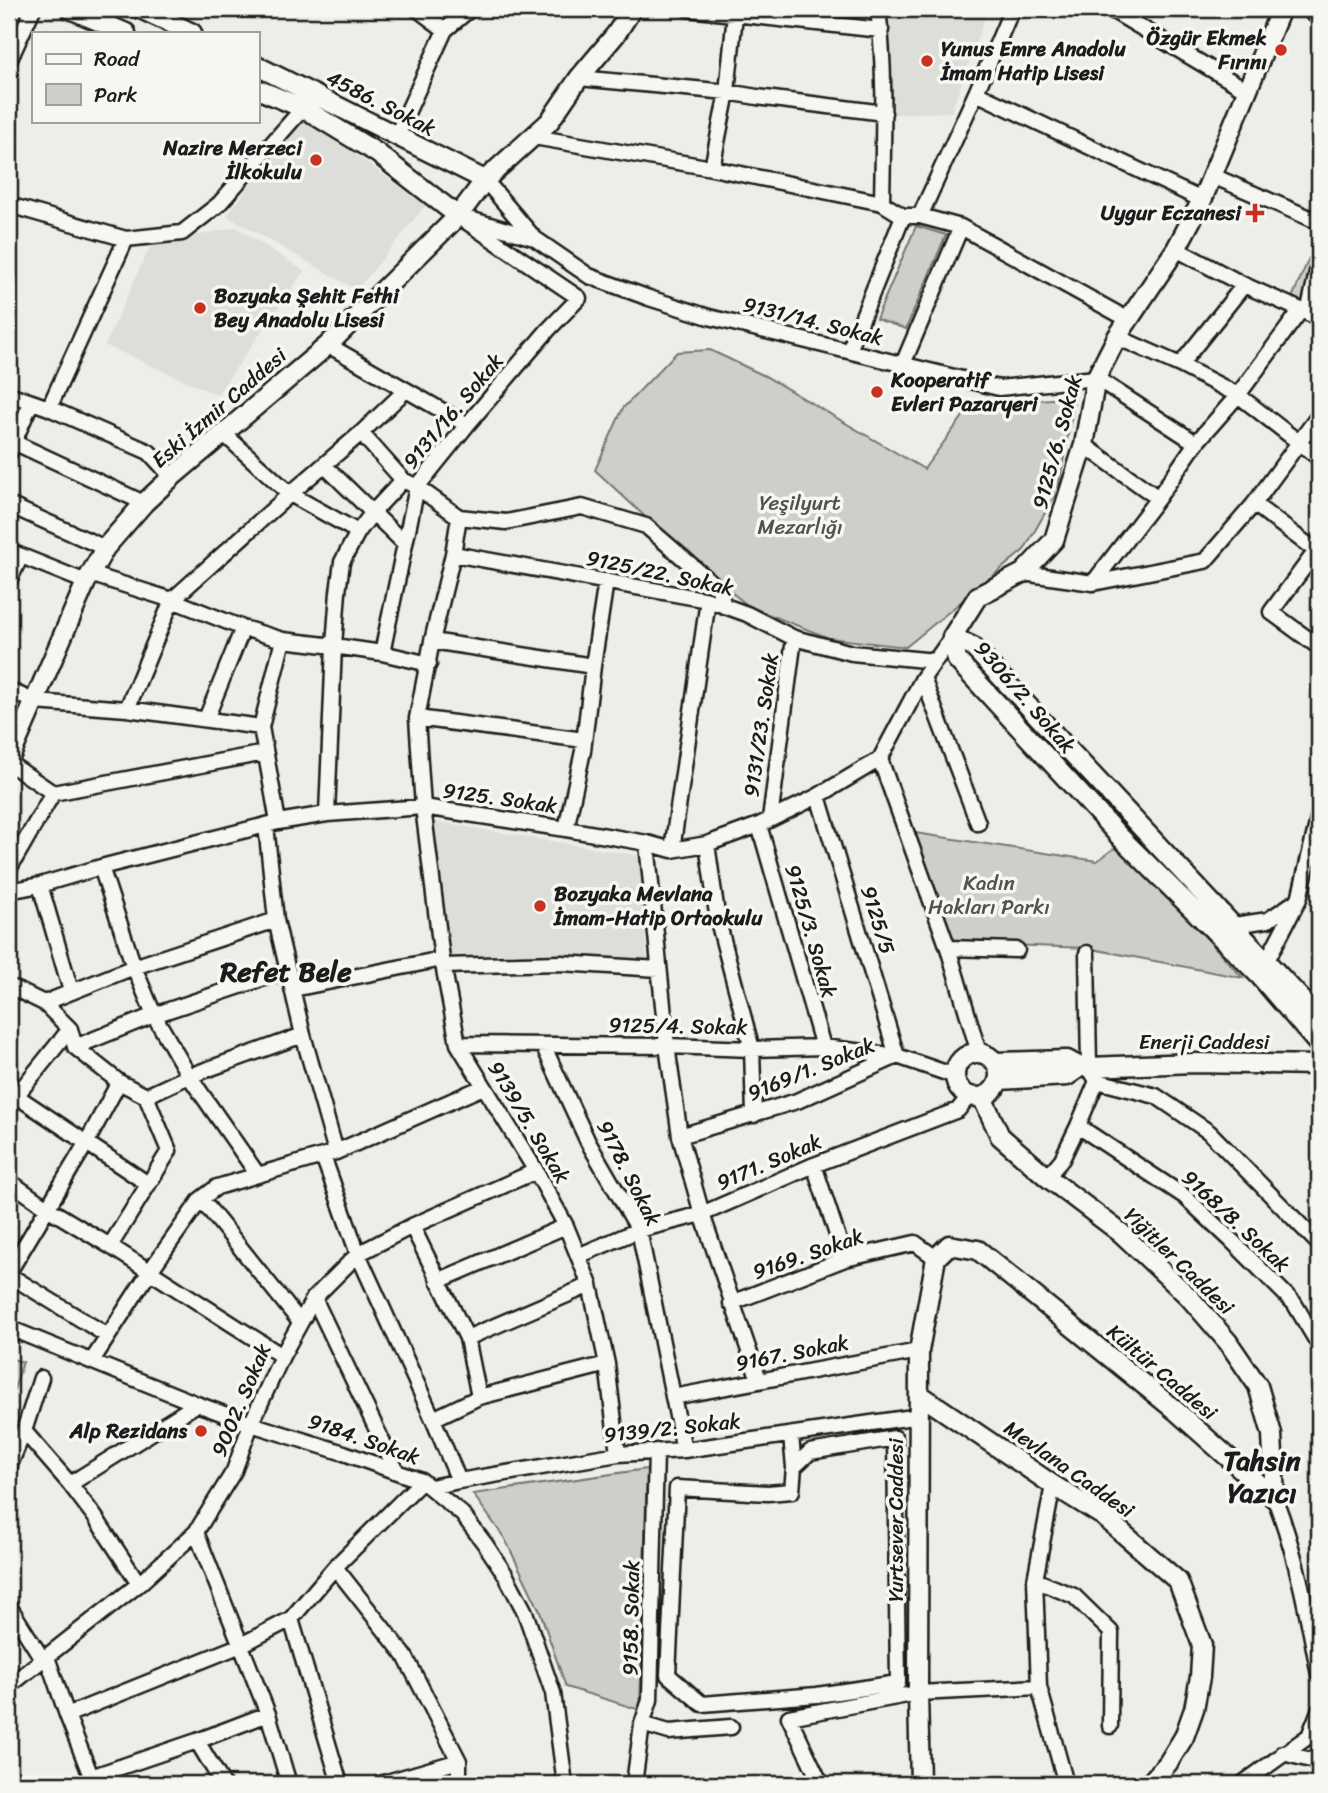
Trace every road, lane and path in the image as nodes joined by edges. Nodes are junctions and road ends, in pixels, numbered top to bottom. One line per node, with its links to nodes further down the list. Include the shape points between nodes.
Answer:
1 (33, 9): 19 (street)
2 (70, 9): 17 (main road)
3 (417, 9): 15 (street)
4 (470, 9): 15 (street)
5 (632, 9): 21 (main road, Eski İzmir Caddesi)
6 (688, 9): 13 (street)
7 (878, 9): 16 (street)
8 (1012, 9): 25 (street)
9 (1110, 9): 23 (street)
10 (1281, 9): 23 (main road, 9125/6. Sokak)
11 (1307, 9): 14 (street)
12 (149, 10): 18 (main road)
13 (735, 15): 16 (street); 24 (street)
14 (1319, 18)
15 (445, 30): 28 (street)
16 (881, 30): 27 (street)
17 (124, 32)
18 (190, 32)
19 (9, 61)
20 (259, 67): 28 (main road, 4586. Sokak)
21 (579, 78): 24 (street); 29 (main road, Eski İzmir Caddesi, via 550,122)
22 (259, 90): 26 (main road, 4586. Sokak)
23 (1248, 90): 31 (main road, 9125/6. Sokak)
24 (726, 92): 27 (street); 30 (street)
25 (976, 93): 33 (street); 38 (street)
26 (303, 108): 36 (main road, 4586. Sokak, via 377,153); 42 (street, via 219,204 183,233)
27 (884, 113): 34 (street)
28 (396, 136): 32 (main road, 4586. Sokak)
29 (534, 137): 30 (street); 32 (main road, Eski İzmir Caddesi)
30 (712, 168): 34 (street)
31 (1213, 176): 33 (main road, 9125/6. Sokak); 39 (street)
32 (485, 180): 36 (main road, Eski İzmir Caddesi); 41 (street, 9131/14. Sokak)
33 (1202, 200): 43 (main road, 9125/6. Sokak)
34 (882, 203): 37 (street)
35 (9, 205): 42 (street)
36 (458, 216): 41 (street, 9131/14. Sokak); 49 (main road, Eski İzmir Caddesi); 60 (street, 9131/16. Sokak, via 579,298)
37 (903, 216): 38 (street); 50 (street)
38 (920, 216): 40 (street)
39 (1319, 222)
40 (961, 227): 47 (street); 51 (street)
41 (534, 238): 50 (street, 9131/14. Sokak, via 589,276 649,298)
42 (126, 239): 58 (street)
43 (1176, 249): 45 (street); 47 (main road, 9125/6. Sokak)
44 (1319, 263): 46 (street)
45 (1244, 285): 46 (street); 52 (street)
46 (1310, 314): 56 (street)
47 (1129, 320): 48 (main road, 9125/6. Sokak)
48 (1117, 337): 52 (street); 53 (main road, 9125/6. Sokak)
49 (328, 345): 54 (street); 61 (main road, Eski İzmir Caddesi)
50 (849, 351): 51 (street, 9131/14. Sokak)
51 (903, 365): 53 (street, 9131/14. Sokak, via 999,388)
52 (1180, 365): 56 (street)
53 (1096, 378): 64 (street); 66 (main road, 9125/6. Sokak)
54 (405, 391): 60 (street); 62 (street)
55 (9, 394): 57 (street)
56 (1238, 395): 63 (street); 64 (street)
57 (31, 403): 58 (street); 65 (street)
58 (49, 408): 69 (street, via 149,452)
59 (1319, 415): 63 (street)
60 (467, 425): 70 (street, 9131/16. Sokak)
61 (223, 433): 69 (main road, Eski İzmir Caddesi); 71 (street)
62 (360, 433): 68 (street); 70 (street)
63 (1300, 442): 67 (street); 74 (street)
64 (1196, 443): 72 (street)
65 (10, 445): 73 (street)
66 (1084, 445): 72 (street); 84 (main road, 9125/6. Sokak, via 1054,540)
67 (1319, 458)
68 (324, 465): 71 (street); 76 (street)
69 (172, 477): 73 (main road, Eski İzmir Caddesi)
70 (410, 484): 76 (street); 77 (street); 79 (street, 9131/16. Sokak)
71 (290, 494): 78 (street); 89 (street)
72 (1158, 498): 88 (street)
73 (144, 503): 80 (main road, Eski İzmir Caddesi)
74 (1254, 504): 81 (street); 88 (street, via 1205,561)
75 (9, 505): 80 (street)
76 (373, 512): 78 (street); 79 (street)
77 (459, 517): 83 (street, 9139/5. Sokak); 91 (street, via 506,523 582,507 646,526 719,589)
78 (358, 532): 97 (street, via 342,562)
79 (405, 544): 99 (street, 9131/16. Sokak)
80 (105, 548): 85 (main road, Eski İzmir Caddesi)
81 (1318, 549): 98 (street, via 1271,612)
82 (15, 554): 85 (street); 86 (street)
83 (453, 554): 87 (street, 9125/22. Sokak); 96 (street, 9139/5. Sokak)
84 (1023, 573): 88 (street); 94 (main road, 9125/6. Sokak, via 978,596)
85 (88, 578): 89 (street); 105 (main road, Eski İzmir Caddesi)
86 (9, 580)
87 (606, 582): 90 (street, 9125/22. Sokak); 102 (street)
88 (1094, 583)
89 (173, 600): 92 (street); 106 (street)
90 (708, 600): 91 (street, 9125/22. Sokak); 125 (street)
91 (724, 606): 93 (street, 9125/22. Sokak)
92 (243, 628): 95 (street); 108 (street)
93 (794, 638): 100 (street, 9125/22. Sokak, via 852,653); 119 (street, 9131/23. Sokak)
94 (952, 638): 100 (street, 9125/6. Sokak); 132 (main road, 9306/2. Sokak, via 973,647); 138 (main road, 9306/2. Sokak, via 957,660 1121,838)
95 (283, 640): 97 (street); 109 (street)
96 (432, 641): 101 (street, 9139/5. Sokak); 102 (street)
97 (334, 646): 99 (street); 117 (street)
98 (1319, 647)
99 (382, 653): 101 (street)
100 (935, 661): 103 (street, 9125/6. Sokak)
101 (429, 664): 107 (street, 9139/5. Sokak)
102 (593, 666): 110 (street)
103 (923, 678): 112 (street); 121 (street)
104 (9, 691): 105 (street)
105 (34, 702): 106 (street); 113 (main road, Eski İzmir Caddesi)
106 (127, 709): 108 (street)
107 (417, 718): 110 (street); 116 (street, 9139/5. Sokak)
108 (206, 719): 109 (street)
109 (261, 727): 111 (street)
110 (584, 740): 122 (street)
111 (265, 753): 114 (street); 120 (street)
112 (880, 759): 115 (street, 9125. Sokak); 133 (street)
113 (9, 761): 114 (street)
114 (53, 793): 127 (street)
115 (818, 796): 119 (street, 9125. Sokak); 157 (street, 9125/5)
116 (423, 807): 117 (street, 9125. Sokak); 122 (street, 9125. Sokak); 136 (street, 9139/5. Sokak)
117 (327, 814): 120 (street, 9125. Sokak)
118 (1319, 816): 130 (street)
119 (764, 822): 124 (street, 9125. Sokak); 154 (street, 9125/3. Sokak)
120 (272, 823): 126 (street, 9125. Sokak); 131 (street)
121 (978, 823)
122 (566, 829): 123 (street, 9125. Sokak)
123 (647, 843): 125 (street, 9125. Sokak); 139 (street)
124 (707, 844): 125 (street, 9125. Sokak); 155 (street, via 718,921)
125 (672, 850)
126 (101, 867): 128 (street, 9125. Sokak); 137 (street)
127 (9, 869)
128 (40, 885): 129 (street, 9125. Sokak); 143 (street)
129 (9, 891)
130 (1299, 899): 132 (street, via 1268,920); 138 (street)
131 (276, 920): 137 (street); 140 (street)
132 (1234, 925): 138 (main road, 9306/2. Sokak)
133 (948, 948): 134 (street); 156 (street)
134 (1017, 950)
135 (1087, 953): 160 (street)
136 (443, 962): 139 (street, via 561,962); 142 (street); 149 (street, 9139/5. Sokak)
137 (134, 967): 143 (street); 145 (street)
138 (1263, 968): 146 (main road, 9306/2. Sokak); 151 (main road, 9306/2. Sokak)
139 (659, 969): 152 (street)
140 (288, 970): 142 (street); 145 (street)
141 (9, 986): 144 (street)
142 (293, 989): 148 (street)
143 (71, 991): 144 (street)
144 (44, 1003): 147 (street)
145 (154, 1015): 153 (street); 161 (street)
146 (1319, 1018)
147 (70, 1029): 153 (street); 167 (street)
148 (303, 1035): 161 (street); 172 (street)
149 (458, 1044): 150 (street, 9125/4. Sokak); 164 (street, 9139/5. Sokak)
150 (543, 1045): 152 (street, 9125/4. Sokak); 184 (street, 9178. Sokak, via 588,1142)
151 (1319, 1045)
152 (667, 1046): 155 (street, 9125/4. Sokak); 170 (street)
153 (75, 1047): 163 (street)
154 (823, 1047): 155 (street, 9125/4. Sokak); 157 (street, 9125/4. Sokak)
155 (752, 1049): 168 (street)
156 (979, 1053): 159 (main road, via 990,1057); 162 (main road, via 961,1059)
157 (897, 1056): 162 (street, 9169/1. Sokak); 168 (street, 9169/1. Sokak)
158 (1319, 1066): 160 (main road, Enerji Caddesi, via 1194,1063)
159 (997, 1071): 160 (main road, Enerji Caddesi, via 1067,1076); 166 (main road, via 993,1091)
160 (1089, 1072): 169 (street); 185 (street, via 1156,1096 1209,1132)
161 (189, 1076): 165 (street); 175 (street)
162 (955, 1076): 166 (main road, via 959,1088)
163 (119, 1082): 165 (street); 171 (street)
164 (483, 1087): 172 (street); 174 (street, 9139/5. Sokak)
165 (146, 1096): 178 (street, via 169,1151)
166 (976, 1096): 173 (street, 9171. Sokak, via 958,1110); 176 (main road, Yiğitler Caddesi, via 1000,1136)
167 (11, 1098): 171 (street)
168 (754, 1115): 170 (street, 9169/1. Sokak)
169 (1078, 1126): 176 (street); 201 (street, 9168/8. Sokak, via 1184,1196 1294,1303)
170 (680, 1136): 181 (street)
171 (87, 1142): 178 (street); 180 (street)
172 (330, 1154): 175 (street); 187 (street)
173 (814, 1165): 181 (street, 9171. Sokak); 190 (street)
174 (536, 1171): 182 (street, 9002. Sokak); 183 (street, 9139/5. Sokak)
175 (258, 1175): 179 (street, via 217,1187)
176 (1047, 1177): 227 (main road, Yiğitler Caddesi, via 1121,1233 1189,1297 1228,1342 1258,1387 1272,1434)
177 (9, 1181): 180 (street)
178 (148, 1184): 186 (street)
179 (201, 1199): 191 (street); 197 (street)
180 (47, 1208): 186 (street); 192 (street)
181 (702, 1214): 184 (street, 9171. Sokak); 196 (street)
182 (412, 1226): 187 (street, 9002. Sokak); 193 (street)
183 (566, 1226): 188 (street, 9139/5. Sokak); 193 (street)
184 (639, 1230): 188 (street, 9171. Sokak); 210 (street, 9178. Sokak)
185 (1319, 1244)
186 (110, 1246): 191 (street)
187 (358, 1254): 195 (street, 9002. Sokak); 213 (street)
188 (578, 1256): 194 (street, 9139/5. Sokak)
189 (936, 1258): 190 (street, 9169. Sokak, via 915,1243); 202 (main road, Yurtsever Caddesi); 227 (main road, Kültür Caddesi, via 949,1245 978,1250 1175,1410)
190 (845, 1259): 196 (street, 9169. Sokak)
191 (150, 1271): 199 (street); 203 (street)
192 (9, 1273): 199 (street)
193 (438, 1281): 200 (street)
194 (590, 1285): 200 (street); 205 (street, 9139/5. Sokak)
195 (314, 1298): 197 (street, 9002. Sokak); 222 (street)
196 (731, 1303): 207 (street)
197 (300, 1322): 203 (street, 9002. Sokak)
198 (9, 1328): 204 (street, 9184. Sokak)
199 (108, 1336): 204 (street)
200 (467, 1338): 209 (street)
201 (1319, 1345)
202 (919, 1351): 207 (street, 9167. Sokak); 208 (main road, Yurtsever Caddesi)
203 (282, 1356): 214 (street, 9002. Sokak)
204 (92, 1361): 211 (street, 9184. Sokak)
205 (607, 1364): 209 (street); 219 (street, 9139/5. Sokak)
206 (41, 1378): 215 (street)
207 (759, 1380): 210 (street, 9167. Sokak)
208 (919, 1394): 212 (main road, Yurtsever Caddesi); 226 (main road, Mevlana Caddesi)
209 (479, 1397): 213 (street)
210 (673, 1397): 217 (street, 9178. Sokak)
211 (197, 1404): 214 (street, 9184. Sokak); 224 (street)
212 (920, 1416): 216 (street, 9139/2. Sokak); 239 (main road, Yurtsever Caddesi)
213 (433, 1419): 223 (street)
214 (251, 1423): 222 (street, 9184. Sokak); 228 (street, 9002. Sokak, via 234,1471)
215 (24, 1431): 220 (street); 224 (street)
216 (791, 1436): 217 (street, 9139/2. Sokak); 221 (street)
217 (684, 1450): 218 (street, 9139/2. Sokak)
218 (656, 1451): 219 (street, 9139/2. Sokak); 243 (street, 9158. Sokak, via 650,1700)
219 (618, 1454): 223 (street, 9139/2. Sokak)
220 (9, 1467)
221 (794, 1467): 221 (street, via 792,1491 677,1488 668,1675 702,1704 898,1684 894,1438 810,1452)
222 (397, 1472): 225 (street, 9184. Sokak)
223 (459, 1481): 225 (street, 9139/2. Sokak)
224 (70, 1484): 231 (street)
225 (426, 1484): 229 (street); 256 (street, 9184. Sokak, via 462,1514 505,1574 525,1612 553,1693)
226 (1053, 1485): 230 (street); 261 (main road, Mevlana Caddesi, via 1103,1516 1178,1581 1202,1645 1194,1709 1184,1737)
227 (1275, 1499): 236 (street, Kültür Caddesi, via 1287,1530)
228 (195, 1531): 231 (street, 9002. Sokak); 234 (street)
229 (335, 1567): 233 (street); 248 (street, via 405,1656)
230 (1035, 1580): 238 (street); 244 (street, via 1074,1596 1111,1632)
231 (139, 1584): 235 (street, 9002. Sokak)
232 (9, 1606): 235 (street)
233 (291, 1619): 234 (street); 253 (street)
234 (241, 1645): 241 (street); 242 (street)
235 (45, 1658): 237 (street, 9002. Sokak); 242 (street)
236 (1319, 1675)
237 (9, 1686)
238 (1039, 1687): 239 (street); 260 (street)
239 (918, 1693): 258 (street, via 789,1717); 259 (main road, Yurtsever Caddesi)
240 (1319, 1711): 247 (street, via 1309,1736)
241 (268, 1714): 246 (street); 252 (street)
242 (67, 1715): 250 (street)
243 (642, 1724): 245 (street, via 669,1732); 257 (street, 9158. Sokak)
244 (1110, 1726)
245 (731, 1727)
246 (197, 1741): 250 (street); 251 (street)
247 (1283, 1753): 249 (street); 262 (street)
248 (459, 1761): 254 (street); 255 (street)
249 (1319, 1762)
250 (92, 1781)
251 (223, 1784)
252 (289, 1784)
253 (340, 1784)
254 (380, 1784)
255 (459, 1784)
256 (565, 1784)
257 (634, 1784)
258 (821, 1784)
259 (920, 1784)
260 (1066, 1784)
261 (1149, 1784)
262 (1242, 1784)

